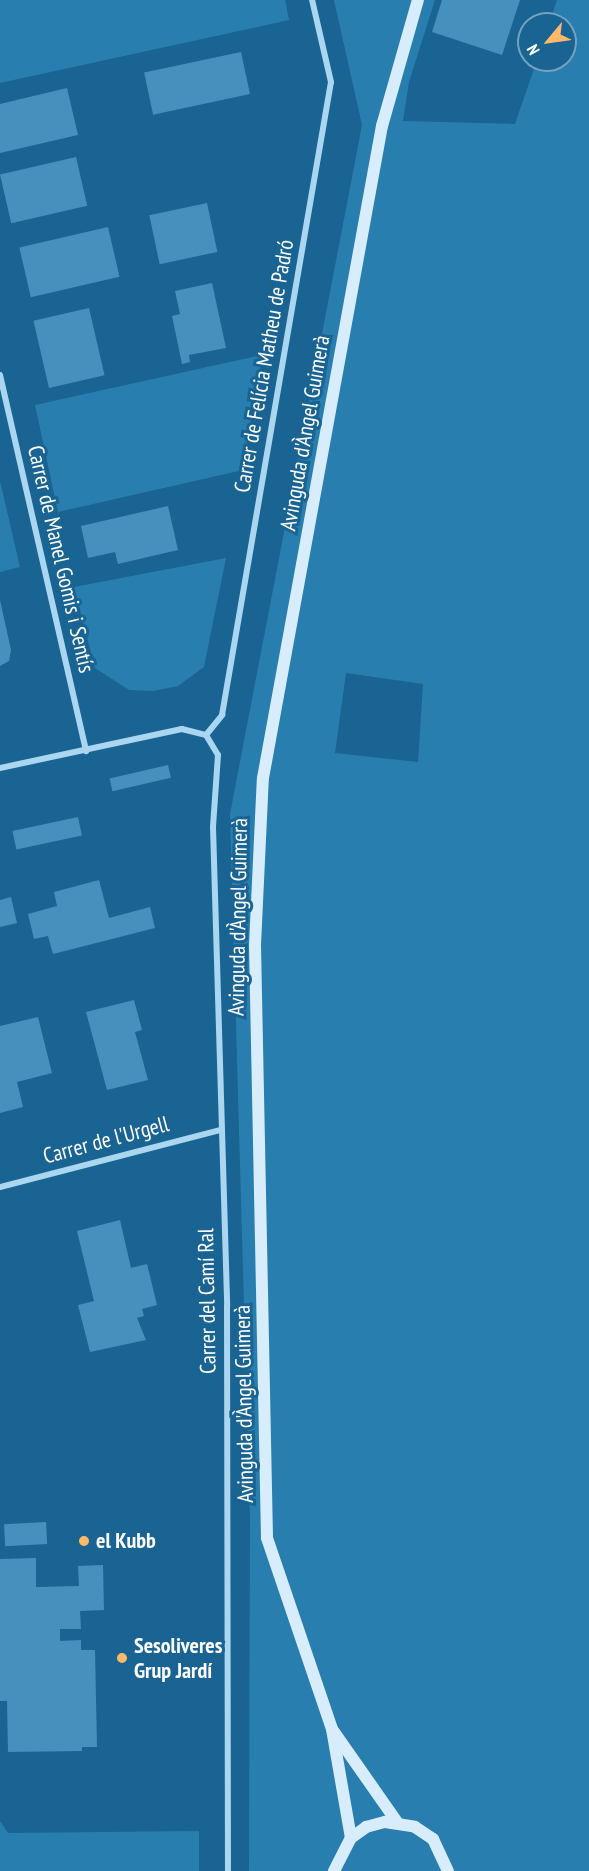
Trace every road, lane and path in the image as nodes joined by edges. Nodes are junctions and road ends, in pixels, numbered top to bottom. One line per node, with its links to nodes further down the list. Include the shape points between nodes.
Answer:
1 (312, 0): 4 (street, Carrer de Felícia Matheu de Padró, via 331,82 222,715)
2 (418, 0): 9 (street, Avinguda d'Àngel Guimerà, via 382,126 263,778 255,945 267,1538)
3 (0, 375): 5 (street, Carrer de Manel Gomis i Sentís)
4 (206, 735): 5 (street, via 182,729); 7 (street, Carrer del Camí Ral, via 218,755 213,827)
5 (86, 751): 6 (street)
6 (0, 768)
7 (221, 1130): 8 (street, Carrer de l'Urgell); 12 (street, Carrer del Camí Ral, via 227,1318)
8 (0, 1187)
9 (332, 1729): 10 (street); 11 (street, Avinguda d'Àngel Guimerà)
10 (397, 1822): 11 (street, via 366,1827); 14 (street, via 415,1827 433,1839)
11 (351, 1838): 13 (street)
12 (228, 1871)
13 (334, 1871)
14 (448, 1871)

